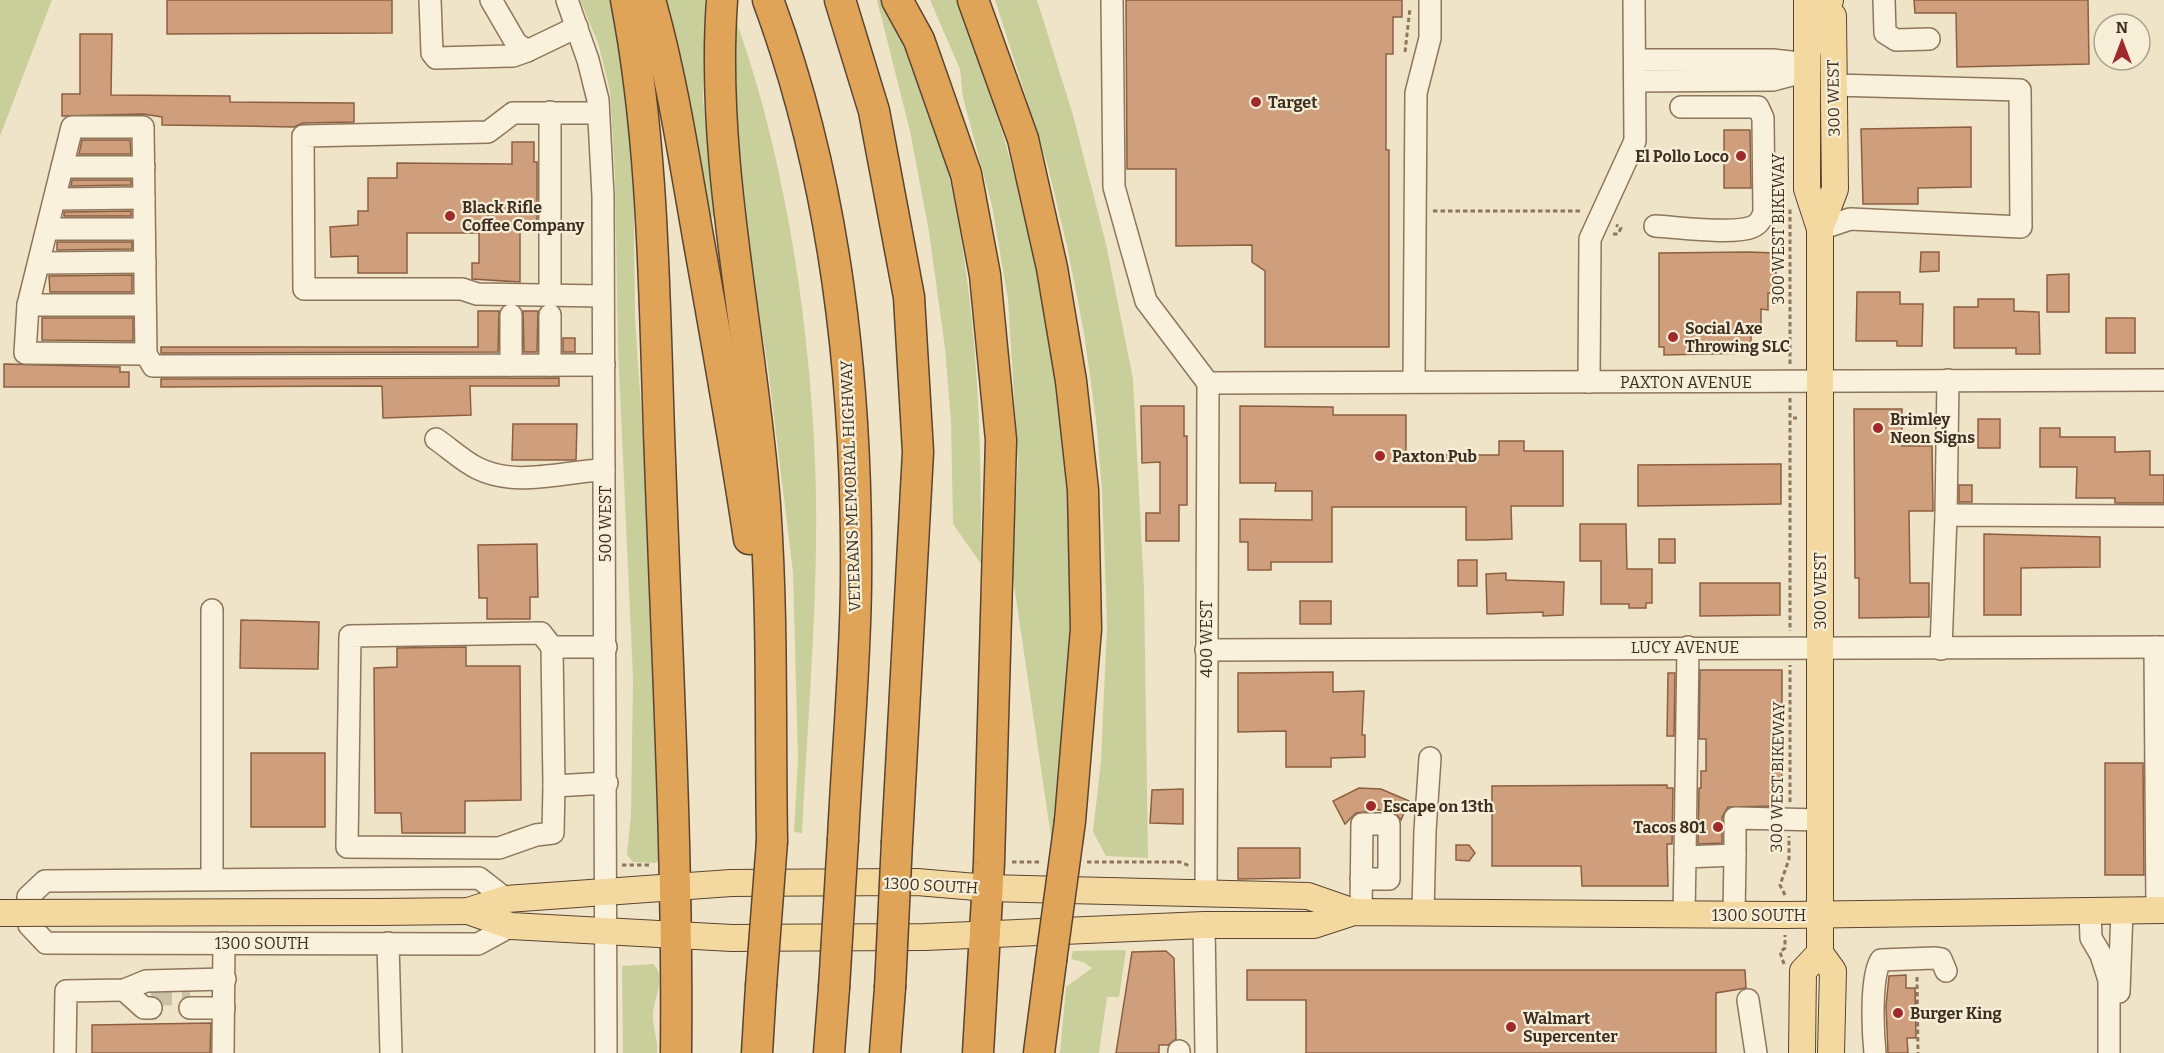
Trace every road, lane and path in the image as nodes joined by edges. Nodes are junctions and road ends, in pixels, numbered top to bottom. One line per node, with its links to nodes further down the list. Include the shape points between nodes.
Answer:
1 (430, 0): 19 (street, via 432,53 436,58 513,56)
2 (491, 0): 19 (street, via 516,43)
3 (567, 0): 17 (street, 500 WEST)
4 (626, 0): 84 (highway, via 637,57 651,230)
5 (650, 0): 70 (highway, via 667,71 734,436 753,564 758,638)
6 (722, 0): 70 (highway, via 723,140 765,506)
7 (768, 0): 127 (highway, VETERANS MEMORIAL HIGHWAY, bridge, via 790,58 832,234 850,383 856,585)
8 (840, 0): 128 (highway, bridge, via 874,111 909,297 918,452)
9 (897, 0): 87 (highway, via 919,40 966,174 985,275 1001,440)
10 (974, 0): 130 (highway, bridge, via 1023,139 1052,268 1071,381 1083,490 1086,629 1070,821)
11 (1113, 0): 54 (street, via 1114,187 1146,301)
12 (1430, 0): 51 (street, via 1430,38 1416,93)
13 (1635, 0): 20 (street)
14 (1807, 0): 21 (main road, 300 WEST)
15 (1832, 0): 21 (main road); 22 (main road, 300 WEST)
16 (1884, 0): 18 (street, via 1885,33 1896,40)
17 (577, 27): 19 (street); 25 (street, 500 WEST)
18 (1929, 39)
19 (527, 51)
20 (1635, 70): 21 (street, via 1773,80); 53 (street, via 1635,141 1590,239)
21 (1807, 71): 35 (main road, 300 WEST, via 1820,116)
22 (1834, 85): 35 (main road, 300 WEST, via 1834,189); 35 (street, via 2020,90 2020,227 1850,219)
23 (1682, 107): 33 (street, via 1758,107 1763,118 1764,213 1760,223 1749,228)
24 (550, 112): 25 (street); 42 (street); 42 (street, via 513,112 488,132 303,136 304,289 462,289)
25 (598, 113): 39 (street, 500 WEST)
26 (62, 167): 27 (street); 27 (street, via 72,127 143,127); 29 (street)
27 (144, 167): 28 (street)
28 (144, 198): 29 (street); 36 (street)
29 (55, 199): 34 (street)
30 (1790, 199): 45 (path, 300 WEST BIKEWAY)
31 (1427, 211): 32 (path)
32 (1586, 211)
33 (1655, 226)
34 (48, 229): 36 (street); 38 (street)
35 (1820, 229): 52 (main road, 300 WEST)
36 (144, 230): 37 (street)
37 (145, 262): 38 (street); 41 (street)
38 (40, 263): 40 (street)
39 (603, 296): 42 (street); 48 (street, 500 WEST)
40 (28, 305): 41 (street); 44 (street, via 25,353)
41 (145, 305): 44 (street)
42 (550, 305): 47 (street)
43 (511, 315): 46 (street)
44 (146, 354): 46 (street, via 153,366)
45 (1790, 361)
46 (511, 365): 47 (street)
47 (550, 365): 48 (street)
48 (604, 365): 57 (street, 500 WEST)
49 (1948, 380): 50 (street, PAXTON AVENUE); 52 (street, PAXTON AVENUE); 58 (street)
50 (2164, 380)
51 (1414, 381): 53 (street, PAXTON AVENUE); 54 (street, PAXTON AVENUE)
52 (1820, 381): 53 (street, PAXTON AVENUE); 66 (main road, 300 WEST)
53 (1589, 382)
54 (1208, 383): 68 (street, 400 WEST)
55 (1790, 400): 61 (path)
56 (436, 439): 57 (street, via 477,468 506,476 552,477 574,471)
57 (604, 470): 62 (street, 500 WEST)
58 (1946, 515): 59 (street); 67 (street)
59 (2164, 516)
60 (212, 610): 85 (street)
61 (1791, 628)
62 (606, 647): 64 (street); 72 (street, 500 WEST)
63 (2160, 647): 67 (street, LUCY AVENUE); 76 (street)
64 (552, 648): 73 (street); 73 (street, via 541,633 350,636 347,847 499,848 553,833)
65 (1688, 648): 66 (street, LUCY AVENUE); 68 (street, LUCY AVENUE); 78 (street)
66 (1820, 648): 67 (street, LUCY AVENUE); 75 (main road, 300 WEST)
67 (1941, 649)
68 (1206, 650): 90 (street, 400 WEST)
69 (1790, 664): 74 (path, 300 WEST BIKEWAY)
70 (770, 696): 126 (highway, bridge, via 772,841)
71 (1430, 758): 97 (street)
72 (607, 783): 73 (street); 89 (street, 500 WEST)
73 (554, 786)
74 (1790, 820): 75 (street); 77 (street, via 1736,818); 88 (path, 300 WEST BIKEWAY, via 1790,859)
75 (1820, 820): 101 (main road, 300 WEST)
76 (2161, 822): 93 (street)
77 (1735, 855): 78 (street); 100 (street)
78 (1685, 857): 99 (street)
79 (1012, 862): 80 (path)
80 (1046, 862)
81 (1080, 862): 83 (path, via 1180,862)
82 (629, 865): 84 (path)
83 (1183, 866)
84 (667, 876): 87 (main road, 1300 SOUTH, via 731,883 917,882); 89 (main road, 1300 SOUTH); 106 (highway)
85 (212, 879): 91 (street, 1300 SOUTH, via 479,878); 107 (street, 1300 SOUTH, via 45,881 28,897 28,925 46,944)
86 (1361, 879): 96 (street)
87 (988, 888): 90 (main road, 1300 SOUTH); 105 (highway)
88 (1780, 889)
89 (606, 892): 91 (main road, 1300 SOUTH); 104 (street, 500 WEST)
90 (1206, 895): 92 (main road, 1300 SOUTH, via 1308,896)
91 (506, 899): 94 (main road, 1300 SOUTH)
92 (1330, 902): 96 (main road, 1300 SOUTH); 102 (main road, via 1314,913 1239,912)
93 (2161, 910): 95 (main road, 1300 SOUTH)
94 (468, 911): 98 (main road, 1300 SOUTH, bridge); 103 (main road, 1300 SOUTH)
95 (2105, 911): 101 (main road, 1300 SOUTH); 113 (street); 113 (street, via 2091,938)
96 (1357, 912): 97 (main road, 1300 SOUTH); 102 (main road, 1300 SOUTH, via 1314,925)
97 (1424, 912): 99 (main road, 1300 SOUTH)
98 (0, 913)
99 (1684, 915): 100 (main road, 1300 SOUTH)
100 (1734, 915): 101 (main road, 1300 SOUTH)
101 (1820, 915): 110 (main road, 300 WEST)
102 (1204, 925): 105 (main road, 1300 SOUTH); 131 (street)
103 (512, 926): 104 (main road, 1300 SOUTH); 108 (street, 1300 SOUTH, via 478,944)
104 (606, 933): 106 (main road, 1300 SOUTH); 124 (street, 500 WEST)
105 (985, 934): 106 (main road, 1300 SOUTH, via 913,938); 129 (highway)
106 (677, 936): 125 (highway)
107 (224, 943): 108 (street, 1300 SOUTH); 116 (street)
108 (388, 943): 123 (street)
109 (1780, 952): 111 (path)
110 (1820, 953): 133 (main road, via 1803,970); 134 (main road, 300 WEST, via 1833,971)
111 (1785, 967)
112 (1946, 971): 135 (street, via 1941,959 1881,960 1874,986)
113 (2116, 975): 120 (street)
114 (1906, 978): 136 (path, via 1918,977)
115 (124, 990): 116 (street, via 146,981); 118 (street); 121 (street, via 66,991)
116 (224, 994): 119 (street); 122 (street)
117 (1748, 1000): 132 (street)
118 (151, 1001)
119 (190, 1001)
120 (2114, 1022): 137 (street); 138 (street)
121 (65, 1053)
122 (223, 1053)
123 (391, 1053)
124 (606, 1053)
125 (676, 1053)
126 (757, 1053)
127 (829, 1053)
128 (885, 1053)
129 (978, 1053)
130 (1039, 1053)
131 (1206, 1053)
132 (1756, 1053)
133 (1802, 1053)
134 (1832, 1053)
135 (1875, 1053)
136 (1918, 1053)
137 (2109, 1053)
138 (2119, 1053)

